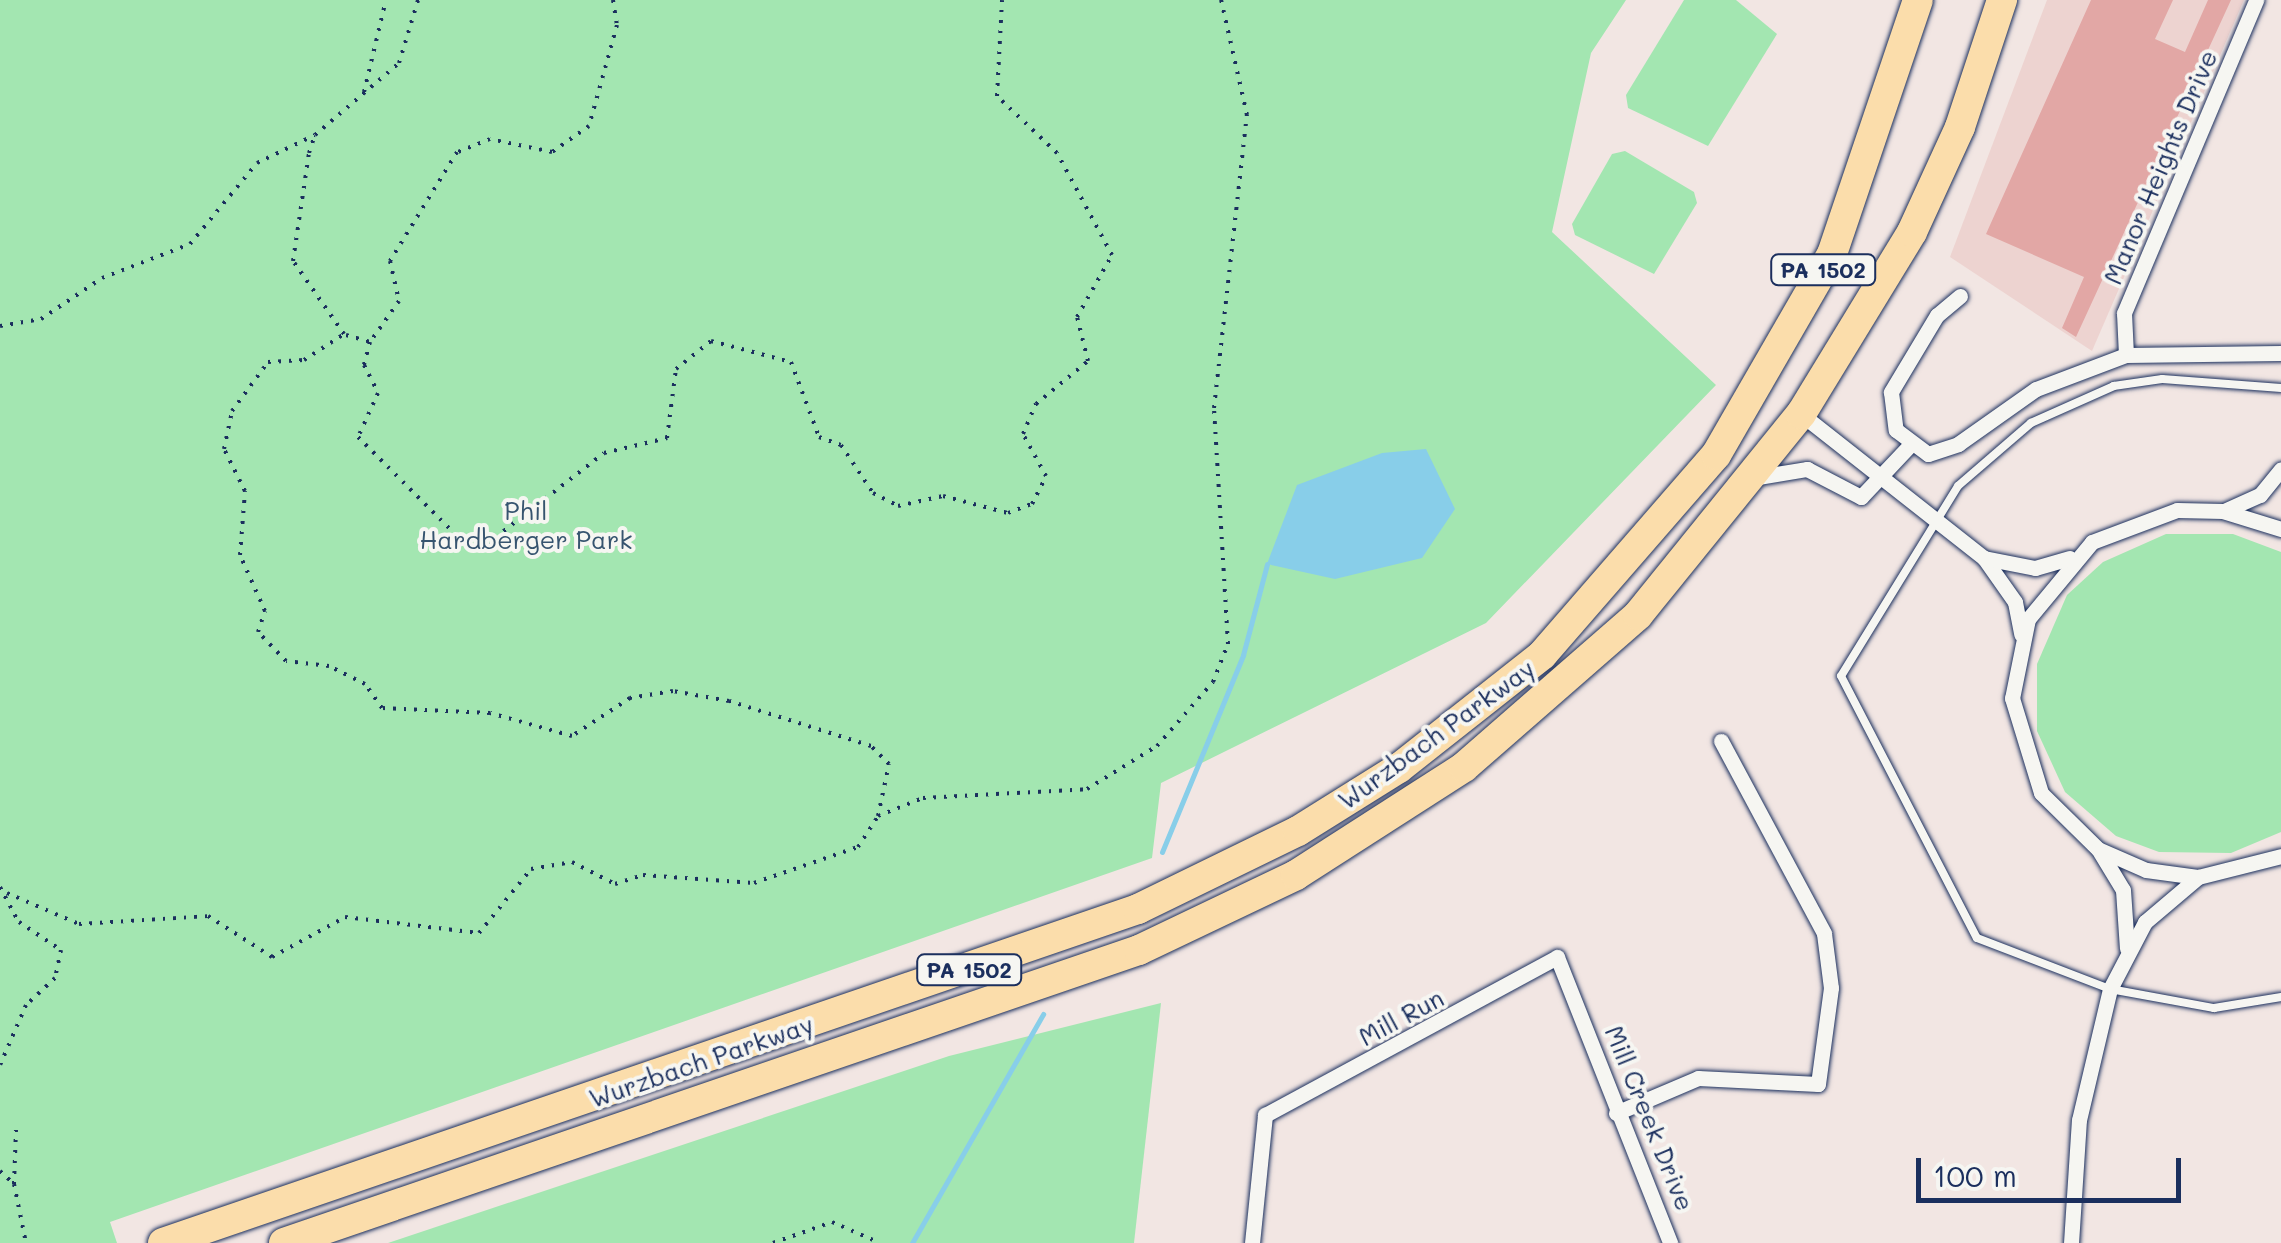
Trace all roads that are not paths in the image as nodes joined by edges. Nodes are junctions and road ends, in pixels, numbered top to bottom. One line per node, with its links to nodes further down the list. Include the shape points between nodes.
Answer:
1 (1918, 0): 28 (highway, Wurzbach Parkway / PA 1502, via 1832,254 1716,455 1542,655 1399,768 1265,849 1138,909)
2 (2002, 0): 8 (highway, Wurzbach Parkway / PA 1502, via 1960,128 1912,232)
3 (2256, 0): 6 (street, Manor Heights Drive, via 2124,313)
4 (1960, 296): 9 (street, via 1937,316 1892,392 1888,412)
5 (2281, 353): 6 (street)
6 (2126, 355): 9 (street, via 2036,389 1942,453)
7 (2281, 388): 14 (lane, via 2216,376 2114,386 1994,450)
8 (1801, 414): 11 (highway, Wurzbach Parkway / PA 1502); 12 (street)
9 (1910, 445): 12 (street)
10 (2281, 468): 13 (street, via 2260,495)
11 (1755, 478): 12 (street, via 1790,465 1860,498); 29 (highway, Wurzbach Parkway / PA 1502, via 1638,615 1522,722 1387,821 1237,907 1014,996)
12 (1887, 478): 14 (street)
13 (2223, 511): 15 (street); 16 (street, via 2144,518)
14 (1930, 516): 17 (street); 25 (lane, via 1844,660 1844,695 1966,928 2020,959)
15 (2281, 529)
16 (2074, 556): 17 (street, via 2035,568); 18 (street)
17 (1984, 558): 18 (street, via 2014,602)
18 (2021, 638): 20 (street, via 2012,698 2024,757 2053,809)
19 (1721, 742): 27 (street, via 1824,933 1831,988 1818,1084 1698,1078)
20 (2098, 849): 22 (street, via 2146,870); 23 (street, via 2122,890)
21 (2281, 856): 22 (street)
22 (2198, 877): 23 (street)
23 (2127, 950): 25 (street)
24 (1556, 957): 27 (street, Mill Creek Drive); 30 (street, Mill Run, via 1266,1115)
25 (2110, 989): 26 (lane, via 2214,1008); 32 (street, via 2080,1120)
26 (2281, 997)
27 (1616, 1113): 31 (street, Mill Creek Drive, via 1650,1177)
28 (163, 1243)
29 (284, 1243)
30 (1252, 1243)
31 (1670, 1243)
32 (2071, 1243)

